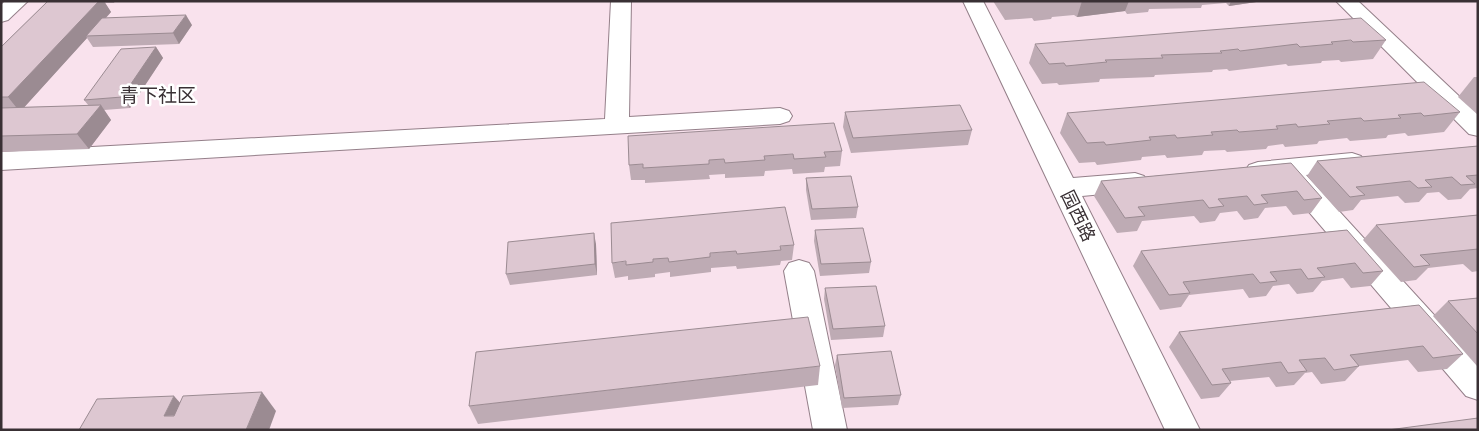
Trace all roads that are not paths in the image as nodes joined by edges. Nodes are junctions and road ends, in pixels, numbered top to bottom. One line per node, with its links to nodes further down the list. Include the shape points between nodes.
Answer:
1 (18, 1): 5 (street)
2 (621, 1): 7 (street)
3 (972, 1): 14 (street, 园西路)
4 (1346, 1): 8 (street)
5 (1, 16)
6 (780, 116): 7 (street)
7 (617, 126): 10 (street)
8 (1475, 143)
9 (1372, 160): 11 (street)
10 (1, 161)
11 (1286, 168): 12 (street); 16 (street)
12 (1238, 172)
13 (1161, 180): 14 (street)
14 (1064, 188): 18 (street, 园西路)
15 (799, 270): 17 (street)
16 (1478, 386)
17 (830, 430)
18 (1183, 430)

